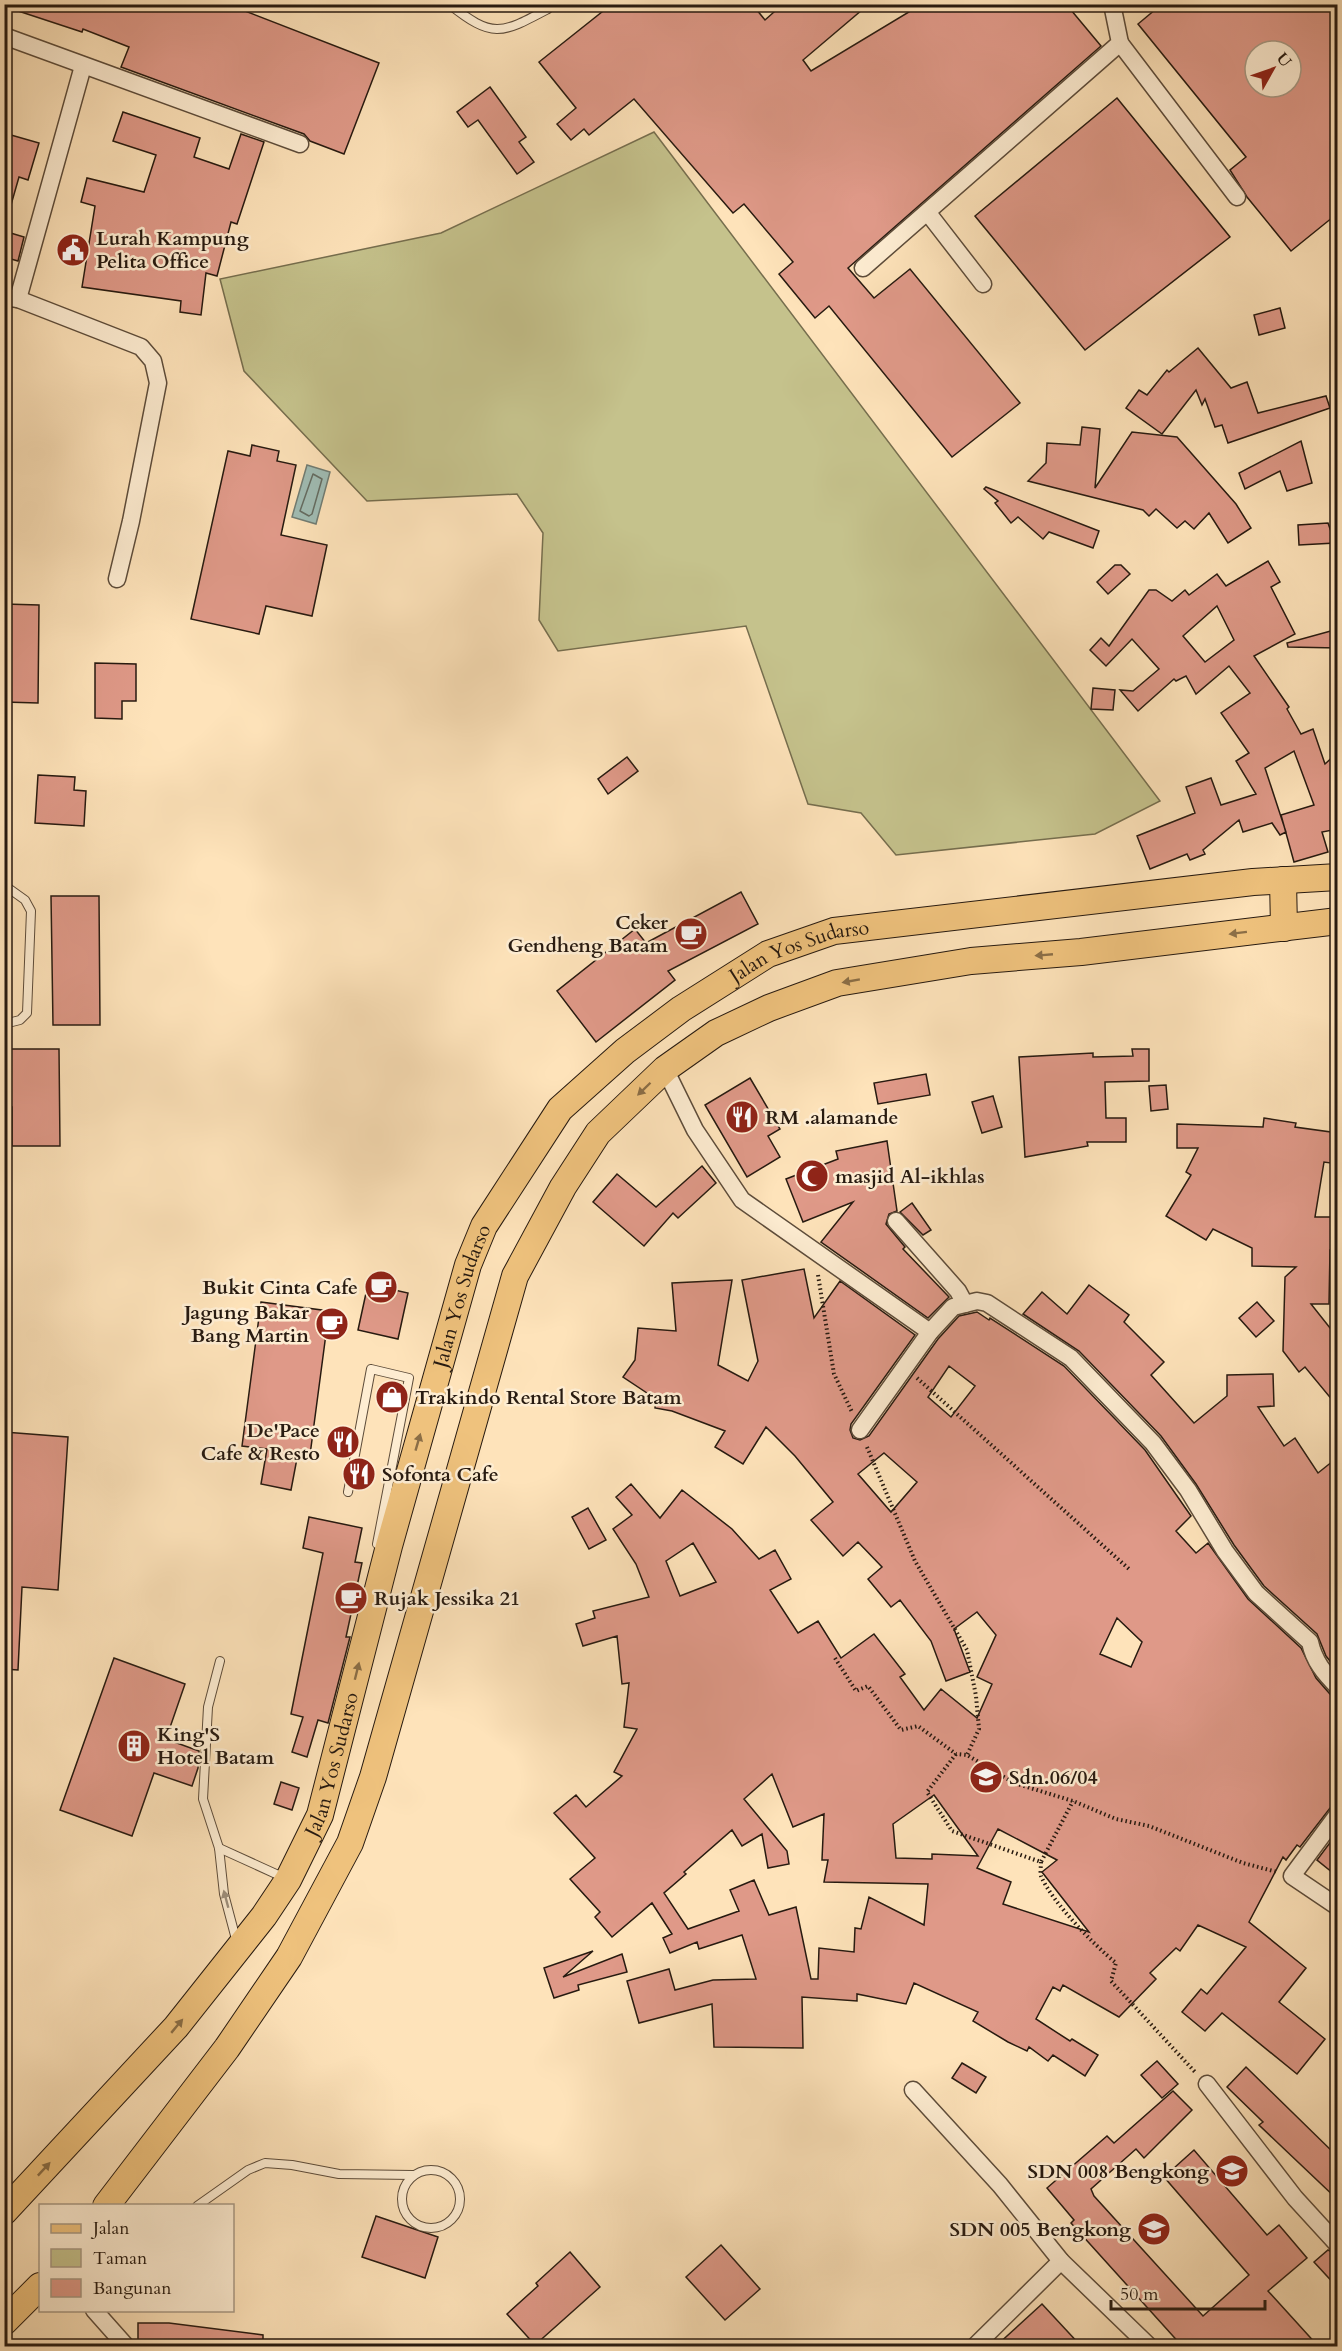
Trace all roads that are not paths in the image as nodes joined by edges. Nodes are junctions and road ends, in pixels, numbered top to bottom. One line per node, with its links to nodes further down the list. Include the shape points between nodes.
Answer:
1 (449, 4): 3 (lane, via 478,26 501,30 511,29)
2 (1112, 4): 5 (street)
3 (548, 9)
4 (4, 36): 6 (street)
5 (1120, 43): 8 (street); 9 (street)
6 (83, 66): 7 (street); 12 (street)
7 (300, 144)
8 (1237, 197)
9 (928, 213): 10 (street); 11 (street)
10 (863, 268)
11 (983, 284)
12 (11, 298): 13 (street, via 141,347 153,362 158,383)
13 (117, 579)
14 (1338, 877): 15 (main road, Jalan Yos Sudarso)
15 (1283, 880): 18 (main road); 26 (main road, Jalan Yos Sudarso, one-way to 15, via 468,1265 484,1226 560,1109 625,1051 681,1009 768,954 834,931)
16 (4, 885): 19 (lane, via 25,900 31,911 27,1013 20,1020)
17 (1338, 921): 18 (main road, Jalan Yos Sudarso)
18 (1284, 928): 20 (main road, Jalan Yos Sudarso, one-way to 20, via 971,961 837,983 716,1033)
19 (4, 1023)
20 (665, 1069): 23 (street, via 695,1130 742,1200); 37 (main road, Jalan Yos Sudarso, one-way to 37, via 597,1133 515,1276 373,1777 350,1843 289,1957 227,2048)
21 (896, 1221): 22 (street)
22 (965, 1304): 23 (street, via 953,1307); 28 (street, via 987,1303 1071,1358 1153,1443 1256,1593 1310,1642 1323,1672)
23 (930, 1332): 24 (street)
24 (860, 1430)
25 (348, 1492): 26 (lane, via 372,1369 409,1378 377,1544)
26 (389, 1546): 31 (main road, Jalan Yos Sudarso, one-way to 26, via 320,1815)
27 (220, 1661): 30 (lane, via 208,1707 203,1799)
28 (1338, 1687)
29 (1338, 1814): 32 (street, via 1292,1876)
30 (219, 1848): 31 (lane); 33 (lane, one-way to 30, via 224,1894)
31 (288, 1880): 33 (main road, Jalan Yos Sudarso)
32 (1338, 1906)
33 (238, 1949): 39 (main road, Jalan Yos Sudarso, one-way to 33, via 176,2027)
34 (1207, 2084): 40 (street, via 1295,2198)
35 (913, 2090): 41 (street, via 1000,2185)
36 (413, 2175): 36 (lane, via 432,2169 451,2177 460,2195 452,2220 435,2228 410,2219 402,2202); 38 (lane, via 339,2174 265,2163)
37 (107, 2204)
38 (198, 2204)
39 (4, 2212)
40 (1338, 2245)
41 (1061, 2261): 46 (street); 47 (street)
42 (39, 2287): 44 (main road)
43 (96, 2312): 45 (street)
44 (6, 2317)
45 (126, 2346)
46 (975, 2346)
47 (1149, 2346)

